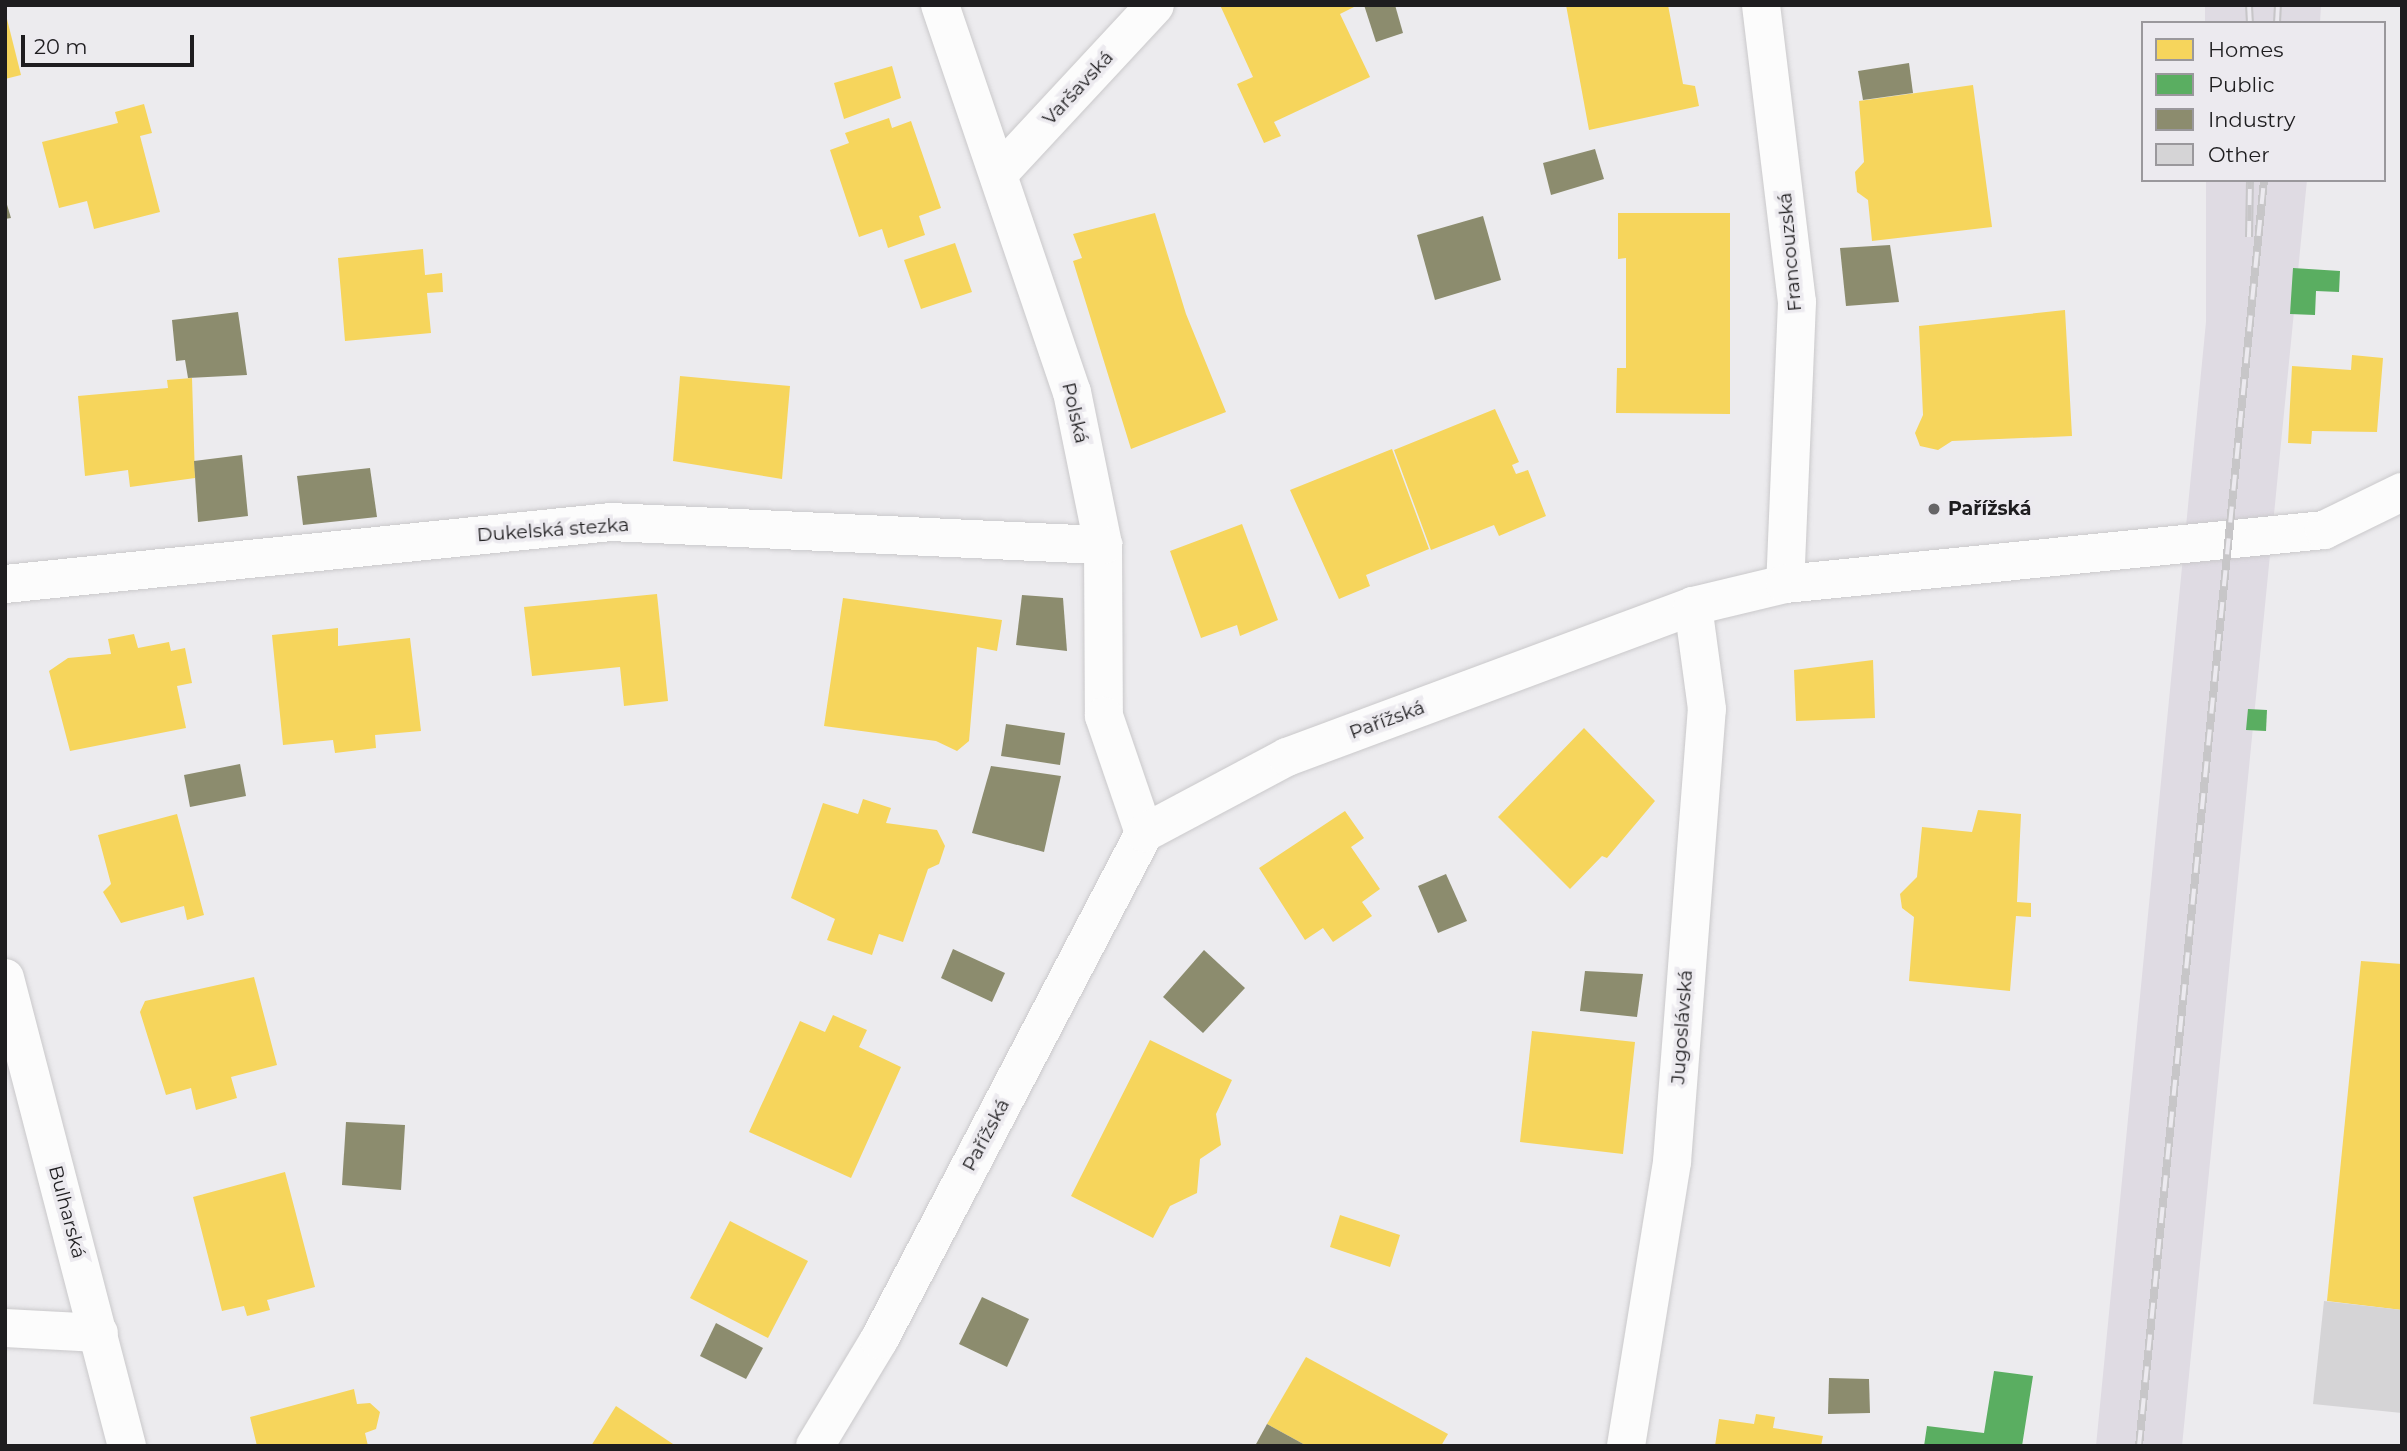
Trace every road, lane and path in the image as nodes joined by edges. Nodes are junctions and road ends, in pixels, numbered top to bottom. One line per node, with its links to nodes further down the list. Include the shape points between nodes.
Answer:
1 (940, 5): 4 (street, Polská)
2 (1155, 5): 4 (street, Varšavská)
3 (1761, 5): 7 (street, Francouzská, via 1797,302)
4 (1001, 171): 6 (street, Polská, via 1072,392)
5 (2402, 492): 7 (street, Pařížská, via 2325,530)
6 (1103, 545): 8 (street, Dukelská stezka, via 611,522); 10 (street, Polská, via 1104,716)
7 (1785, 583): 9 (street, Pařížská)
8 (5, 584)
9 (1693, 606): 10 (street, Pařížská, via 1287,757); 16 (street, Jugoslávská, via 1707,709 1672,1162)
10 (1144, 833): 15 (street, Pařížská, via 879,1340)
11 (5, 978): 13 (street, Bulharská)
12 (5, 1328): 13 (street)
13 (99, 1333): 14 (street, Bulharská)
14 (127, 1446)
15 (815, 1446)
16 (1626, 1446)

